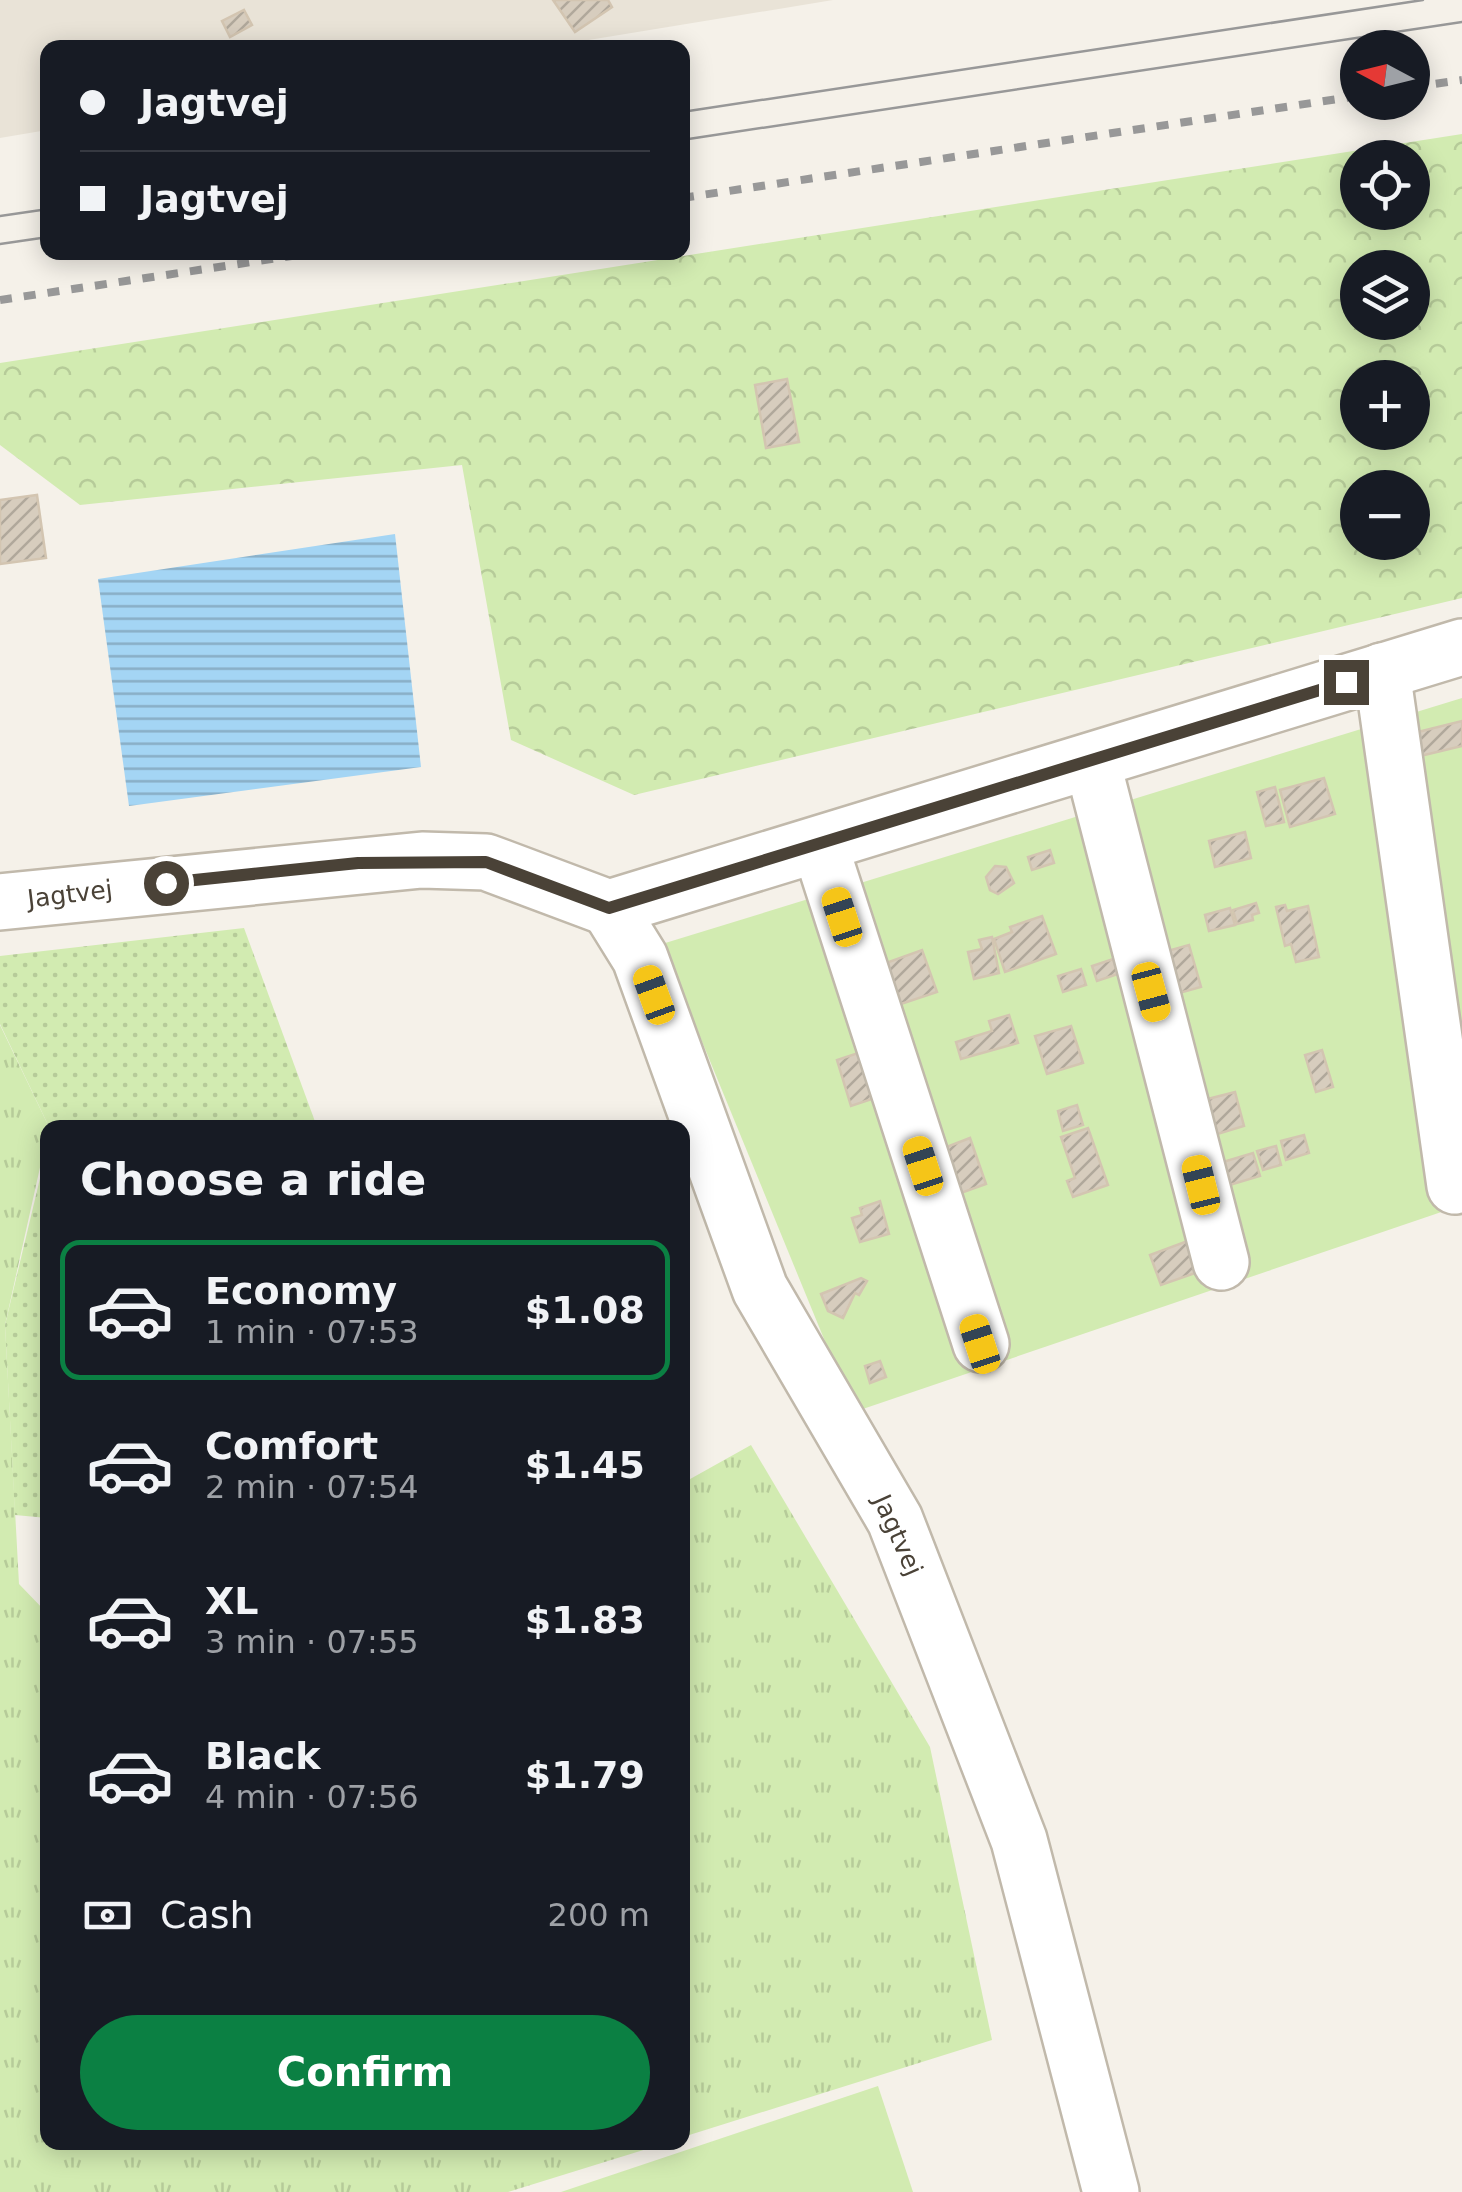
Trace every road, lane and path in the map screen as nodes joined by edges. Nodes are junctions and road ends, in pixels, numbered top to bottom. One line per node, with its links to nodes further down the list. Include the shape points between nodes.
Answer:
1 (1462, 647): 2 (street)
2 (1382, 671): 3 (street); 7 (street)
3 (1092, 761): 4 (street); 8 (street)
4 (820, 846): 6 (street); 9 (street)
5 (0, 902): 6 (street, Jagtvej, via 422,860 486,862)
6 (609, 908): 10 (street, Jagtvej, via 640,958 760,1289 896,1520 1019,1840)
7 (1455, 1186)
8 (1220, 1262)
9 (980, 1344)
10 (1112, 2192)

